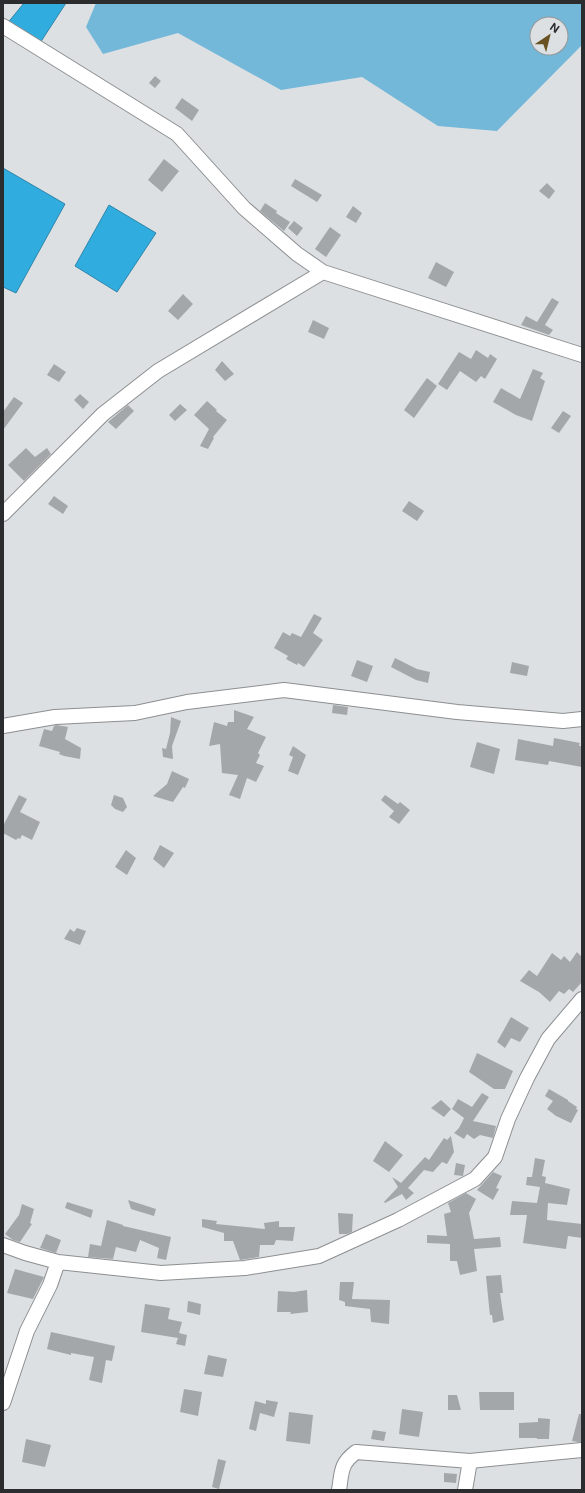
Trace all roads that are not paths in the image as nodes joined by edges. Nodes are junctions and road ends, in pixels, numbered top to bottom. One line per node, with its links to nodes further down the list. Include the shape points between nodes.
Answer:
1 (3, 26): 2 (street, via 177,134 244,208 297,254)
2 (323, 272): 3 (street); 4 (street, via 158,371 103,414)
3 (582, 355)
4 (3, 514)
5 (582, 719): 6 (street, via 564,721 457,712 284,690 187,702 136,713 55,717)
6 (3, 726)
7 (582, 999): 9 (street, via 548,1039 508,1119 495,1157 475,1179 398,1220 319,1256 245,1268 161,1273)
8 (3, 1245): 9 (street, via 25,1254)
9 (58, 1262): 10 (street, via 28,1331)
10 (3, 1403)
11 (582, 1450): 12 (street)
12 (470, 1461): 13 (street, via 356,1452 346,1460 342,1468); 14 (street)
13 (339, 1490)
14 (465, 1490)

